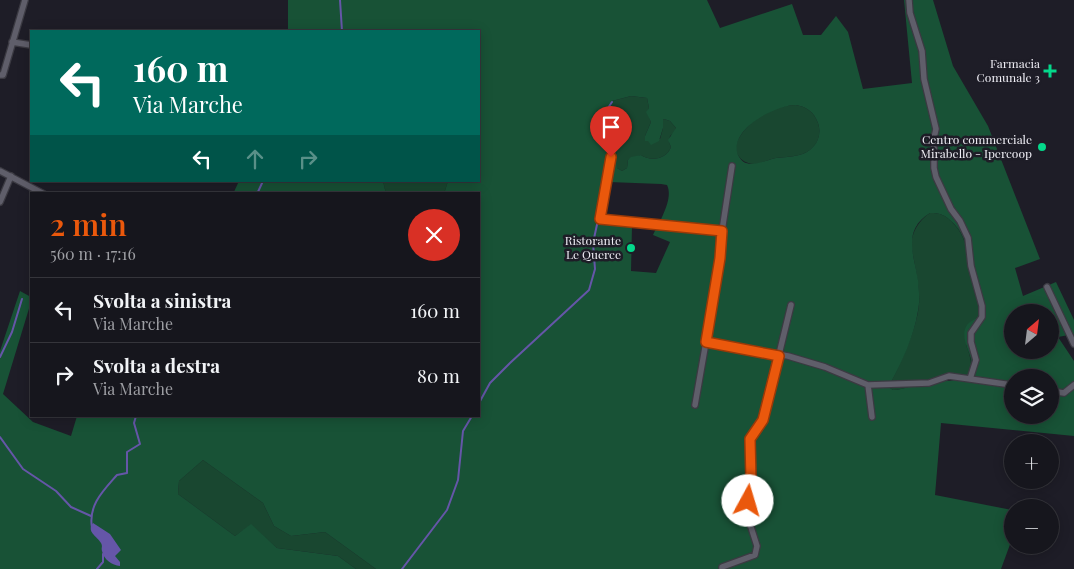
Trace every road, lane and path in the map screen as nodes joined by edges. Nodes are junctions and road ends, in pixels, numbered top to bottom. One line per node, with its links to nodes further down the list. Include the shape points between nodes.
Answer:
1 (24, 0): 3 (street)
2 (909, 0): 18 (street, via 936,129 936,177 968,238 971,266 982,306 982,317 971,333 976,360)
3 (12, 42): 4 (street); 5 (street)
4 (30, 45)
5 (1, 75)
6 (611, 157): 12 (street, via 600,219)
7 (732, 166): 12 (street)
8 (0, 171): 9 (street)
9 (11, 176): 10 (street); 11 (street)
10 (40, 192)
11 (0, 202)
12 (722, 231): 15 (street)
13 (1047, 287): 16 (street)
14 (791, 305): 17 (street)
15 (706, 342): 17 (street); 23 (street)
16 (1074, 344)
17 (779, 356): 20 (street, via 825,367); 25 (street, via 763,420 750,439 748,501 750,524 757,546 755,556)
18 (970, 379): 19 (street); 20 (street, via 948,376 929,383)
19 (1004, 384)
20 (868, 385): 24 (street)
21 (1074, 385): 22 (street, via 1064,393)
22 (1059, 392)
23 (695, 405)
24 (872, 417)
25 (722, 569)

